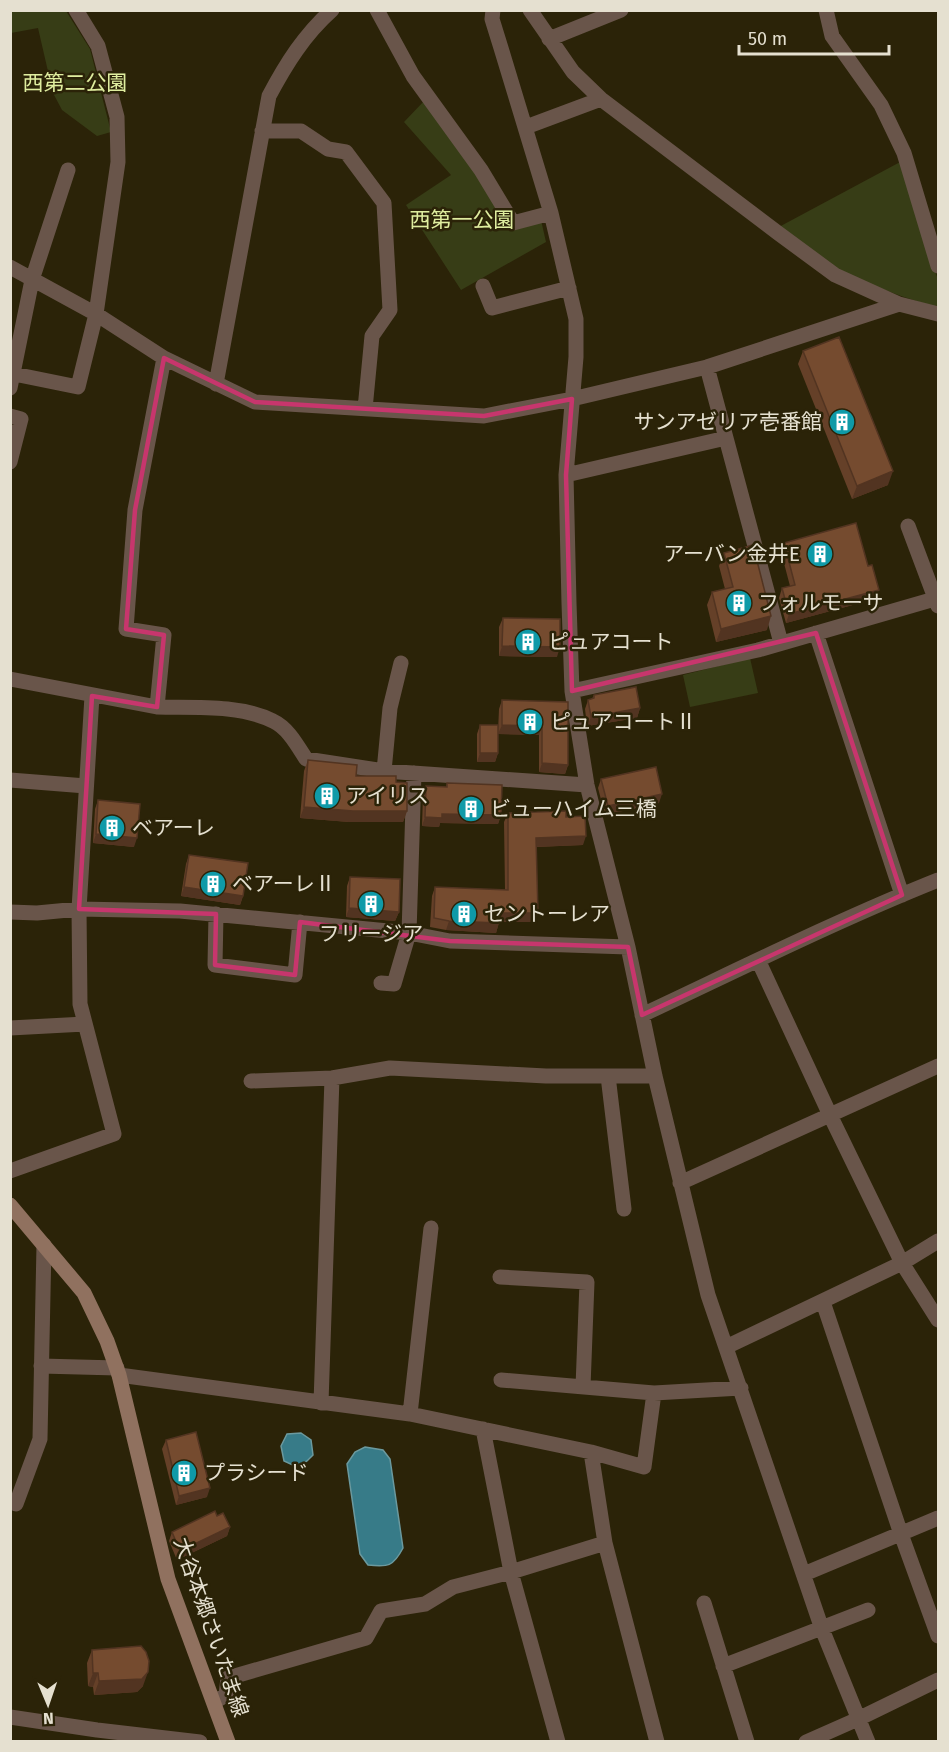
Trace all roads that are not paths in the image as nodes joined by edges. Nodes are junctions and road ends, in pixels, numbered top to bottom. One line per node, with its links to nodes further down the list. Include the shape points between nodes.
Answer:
1 (76, 10): 20 (street, via 98,46 117,117 118,162)
2 (332, 10): 11 (street, via 289,58 269,96)
3 (377, 10): 13 (street, via 413,76 481,170 513,223)
4 (493, 10): 10 (street, via 492,19)
5 (530, 10): 8 (street)
6 (621, 10): 8 (street)
7 (826, 10): 14 (street, via 832,36 881,105 904,153)
8 (549, 39): 9 (street, via 573,72)
9 (601, 99): 10 (street); 19 (street, via 835,276)
10 (526, 127): 13 (street)
11 (262, 131): 25 (street); 27 (street, via 301,131 328,149 346,152 384,204 390,310 372,336)
12 (68, 170): 16 (street)
13 (551, 213): 18 (street)
14 (939, 266)
15 (10, 267): 16 (street)
16 (32, 280): 20 (street); 24 (street)
17 (483, 286): 18 (street, via 492,308)
18 (569, 288): 26 (street, via 576,319)
19 (899, 304): 21 (street); 23 (street)
20 (96, 314): 22 (street); 24 (street, via 78,387)
21 (939, 314)
22 (164, 358): 25 (street); 40 (street, via 135,510 126,629 164,635)
23 (707, 367): 26 (street); 29 (street)
24 (12, 381)
25 (216, 384): 27 (street, via 255,402)
26 (572, 399): 27 (street, via 484,416); 31 (street)
27 (365, 409)
28 (10, 416): 30 (street, via 21,419)
29 (726, 438): 31 (street); 35 (street)
30 (10, 462)
31 (566, 475): 38 (street)
32 (908, 526): 33 (street)
33 (938, 601): 34 (street)
34 (816, 633): 35 (street); 47 (street)
35 (781, 643): 38 (street)
36 (401, 663): 41 (street, via 390,708)
37 (10, 679): 39 (street)
38 (572, 691): 44 (street)
39 (92, 696): 40 (street); 45 (street)
40 (157, 707): 41 (street, via 233,709 273,721 293,738 306,759)
41 (384, 771): 42 (street)
42 (414, 773): 44 (street); 52 (street)
43 (10, 780): 45 (street)
44 (586, 785): 53 (street)
45 (86, 786): 48 (street)
46 (939, 880): 47 (street)
47 (902, 895): 54 (street)
48 (79, 909): 49 (street); 50 (street); 57 (street, via 80,1004)
49 (10, 912)
50 (216, 914): 51 (street); 51 (street, via 214,965 295,975)
51 (300, 922): 52 (street)
52 (409, 933): 53 (street, via 450,941); 55 (street, via 394,984)
53 (628, 947): 56 (street)
54 (758, 960): 56 (street); 64 (street)
55 (381, 983)
56 (642, 1015): 61 (street)
57 (85, 1024): 58 (street); 65 (street, via 114,1134)
58 (10, 1028)
59 (939, 1066): 64 (street)
60 (608, 1076): 61 (street); 62 (street, via 390,1068); 68 (street)
61 (655, 1076): 66 (street)
62 (332, 1078): 63 (street); 83 (street)
63 (251, 1081)
64 (830, 1115): 66 (street); 72 (street)
65 (10, 1171)
66 (680, 1184): 76 (street, via 708,1295)
67 (10, 1205): 71 (main road, 大谷本郷さいたま線)
68 (624, 1209)
69 (431, 1228): 84 (street)
70 (939, 1240): 72 (street)
71 (44, 1245): 77 (street); 78 (main road, 大谷本郷さいたま線, via 84,1293)
72 (902, 1263): 74 (street); 75 (street)
73 (500, 1277): 80 (street, via 587,1282)
74 (823, 1302): 76 (street); 89 (street)
75 (939, 1320)
76 (726, 1347): 81 (street)
77 (41, 1366): 78 (street); 87 (street, via 40,1439)
78 (118, 1371): 83 (street); 99 (main road, 大谷本郷さいたま線, via 168,1579)
79 (501, 1380): 80 (street)
80 (583, 1387): 82 (street)
81 (741, 1388): 82 (street); 92 (street)
82 (654, 1394): 86 (street, via 644,1467)
83 (321, 1403): 84 (street)
84 (410, 1414): 85 (street)
85 (483, 1429): 86 (street); 91 (street)
86 (591, 1452): 90 (street)
87 (16, 1504)
88 (939, 1518): 89 (street)
89 (902, 1534): 92 (street); 96 (street)
90 (605, 1543): 91 (street); 106 (street)
91 (511, 1572): 99 (street, via 453,1587 424,1604 381,1611 366,1638 228,1678 226,1695); 105 (street)
92 (804, 1574): 95 (street)
93 (704, 1603): 97 (street)
94 (868, 1610): 95 (street)
95 (822, 1629): 97 (street); 101 (street)
96 (939, 1636)
97 (723, 1666): 107 (street)
98 (939, 1680): 101 (street)
99 (214, 1702): 104 (main road, 大谷本郷さいたま線)
100 (10, 1717): 102 (street)
101 (858, 1719): 108 (street); 109 (street)
102 (151, 1738): 103 (street)
103 (200, 1742)
104 (228, 1742)
105 (558, 1742)
106 (657, 1742)
107 (747, 1742)
108 (806, 1742)
109 (868, 1742)

